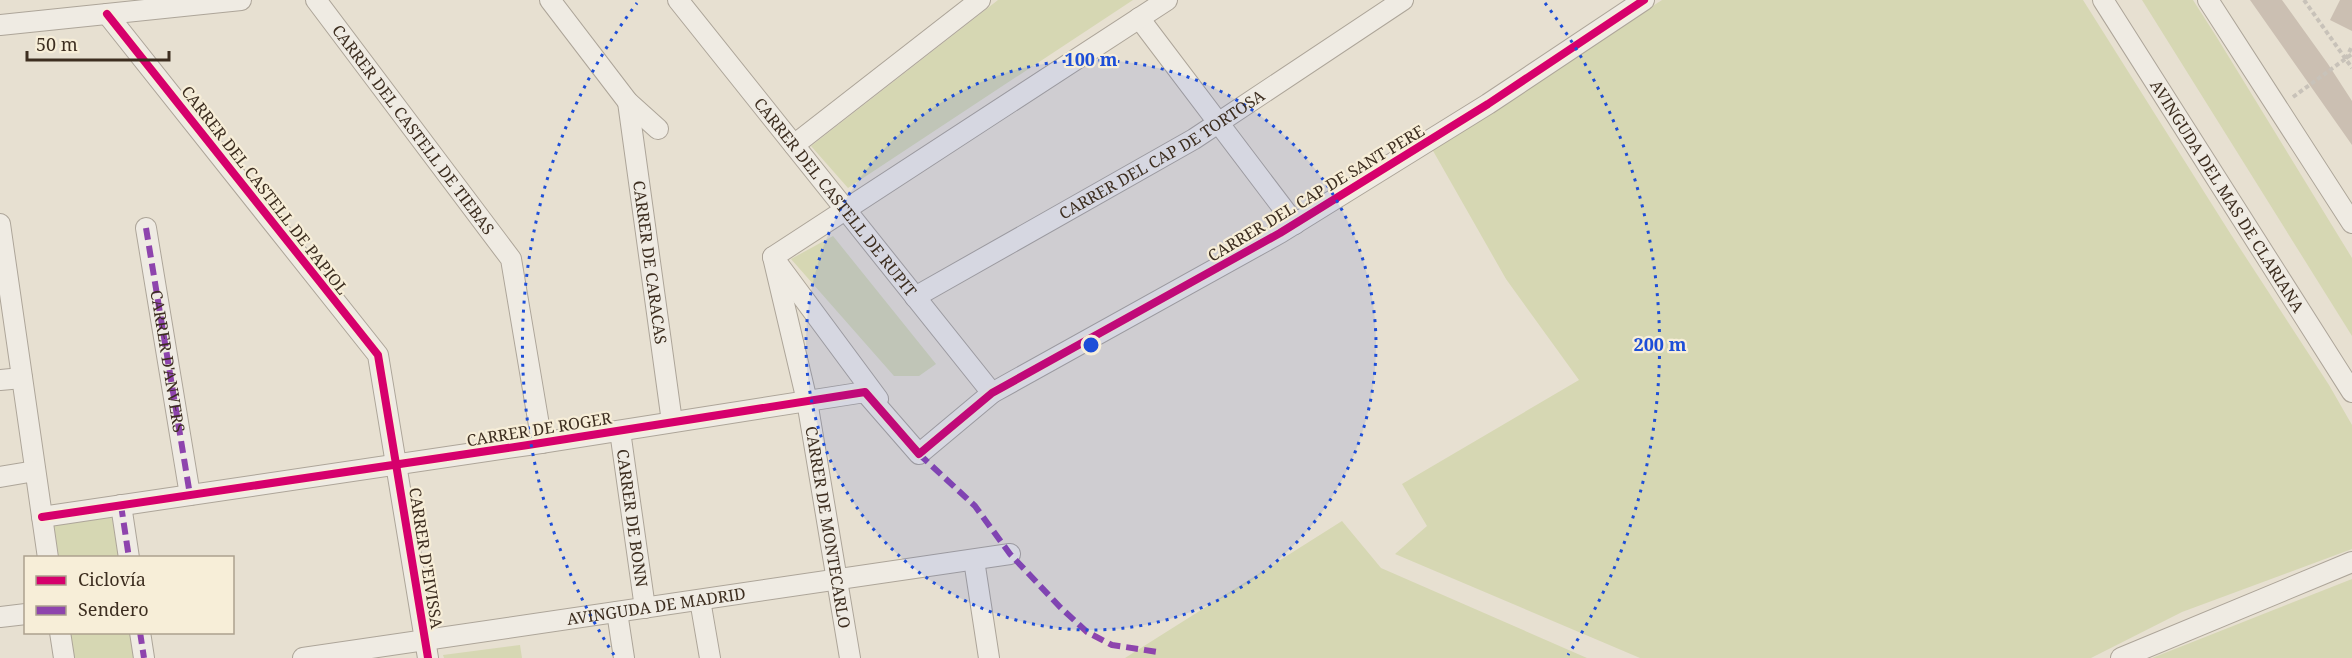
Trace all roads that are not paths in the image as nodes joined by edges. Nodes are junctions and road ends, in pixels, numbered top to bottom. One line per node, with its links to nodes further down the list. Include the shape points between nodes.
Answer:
1 (241, 0): 11 (street)
2 (316, 0): 33 (street, CARRER DEL CASTELL DE TIEBAS, via 511,259)
3 (550, 0): 14 (street)
4 (678, 0): 17 (street, CARRER DEL CASTELL DE RUPIT)
5 (980, 0): 17 (street)
6 (1167, 0): 12 (street)
7 (1402, 0): 15 (street, CARRER DEL CAP DE TORTOSA)
8 (1644, 0): 20 (street, CARRER DEL CAP DE SANT PERE, via 1488,104)
9 (2103, 0): 28 (street, AVINGUDA DEL MAS DE CLARIANA)
10 (2208, 0): 21 (street)
11 (107, 14): 13 (street); 25 (street, CARRER DEL CASTELL DE PAPIOL)
12 (1139, 18): 15 (street); 18 (street)
13 (0, 25)
14 (628, 102): 16 (street); 31 (street, CARRER DE CARACAS)
15 (1219, 123): 20 (street); 24 (street, CARRER DEL CAP DE TORTOSA)
16 (658, 129)
17 (794, 145): 18 (street, CARRER DEL CASTELL DE RUPIT)
18 (845, 210): 23 (street); 24 (street, CARRER DEL CASTELL DE RUPIT)
19 (0, 224): 26 (street)
20 (1295, 224): 29 (street, CARRER DEL CAP DE SANT PERE)
21 (2352, 224)
22 (146, 228): 38 (street, CARRER D'ANVERS)
23 (773, 257): 30 (street, CARRER DE MONTECARLO); 34 (street)
24 (915, 297): 29 (street, CARRER DEL CASTELL DE RUPIT)
25 (378, 355): 35 (street, CARRER D'EIVISSA)
26 (22, 378): 27 (street); 36 (street)
27 (0, 380)
28 (2352, 392)
29 (992, 393): 34 (street)
30 (807, 401): 31 (street, CARRER DE ROGER); 34 (street, CARRER DE ROGER, via 865,392); 46 (street, CARRER DE MONTECARLO)
31 (672, 422): 32 (street, CARRER DE ROGER)
32 (620, 431): 33 (street, CARRER DE ROGER); 48 (street, CARRER DE BONN)
33 (542, 443): 35 (street, CARRER DE ROGER)
34 (919, 454)
35 (397, 464): 38 (street, CARRER DE ROGER); 54 (street, CARRER D'EIVISSA)
36 (35, 471): 37 (street); 40 (street)
37 (0, 477)
38 (190, 495): 39 (street, CARRER DE ROGER)
39 (121, 505): 40 (street, CARRER DE ROGER); 43 (street)
40 (42, 517): 42 (street)
41 (1010, 554): 44 (street, AVINGUDA DE MADRID)
42 (48, 556)
43 (129, 556)
44 (974, 560): 46 (street, AVINGUDA DE MADRID); 61 (street)
45 (2352, 562): 62 (street)
46 (837, 580): 47 (street, AVINGUDA DE MADRID); 60 (street, CARRER DE MONTECARLO)
47 (700, 600): 48 (street, AVINGUDA DE MADRID); 59 (street)
48 (645, 608): 49 (street, AVINGUDA DE MADRID)
49 (616, 612): 54 (street, AVINGUDA DE MADRID); 58 (street)
50 (24, 614): 51 (street)
51 (0, 617)
52 (60, 634): 55 (street)
53 (140, 634): 56 (street)
54 (426, 649): 57 (street, AVINGUDA DE MADRID)
55 (64, 658)
56 (144, 658)
57 (303, 658)
58 (624, 658)
59 (710, 658)
60 (850, 658)
61 (989, 658)
62 (2121, 658)

